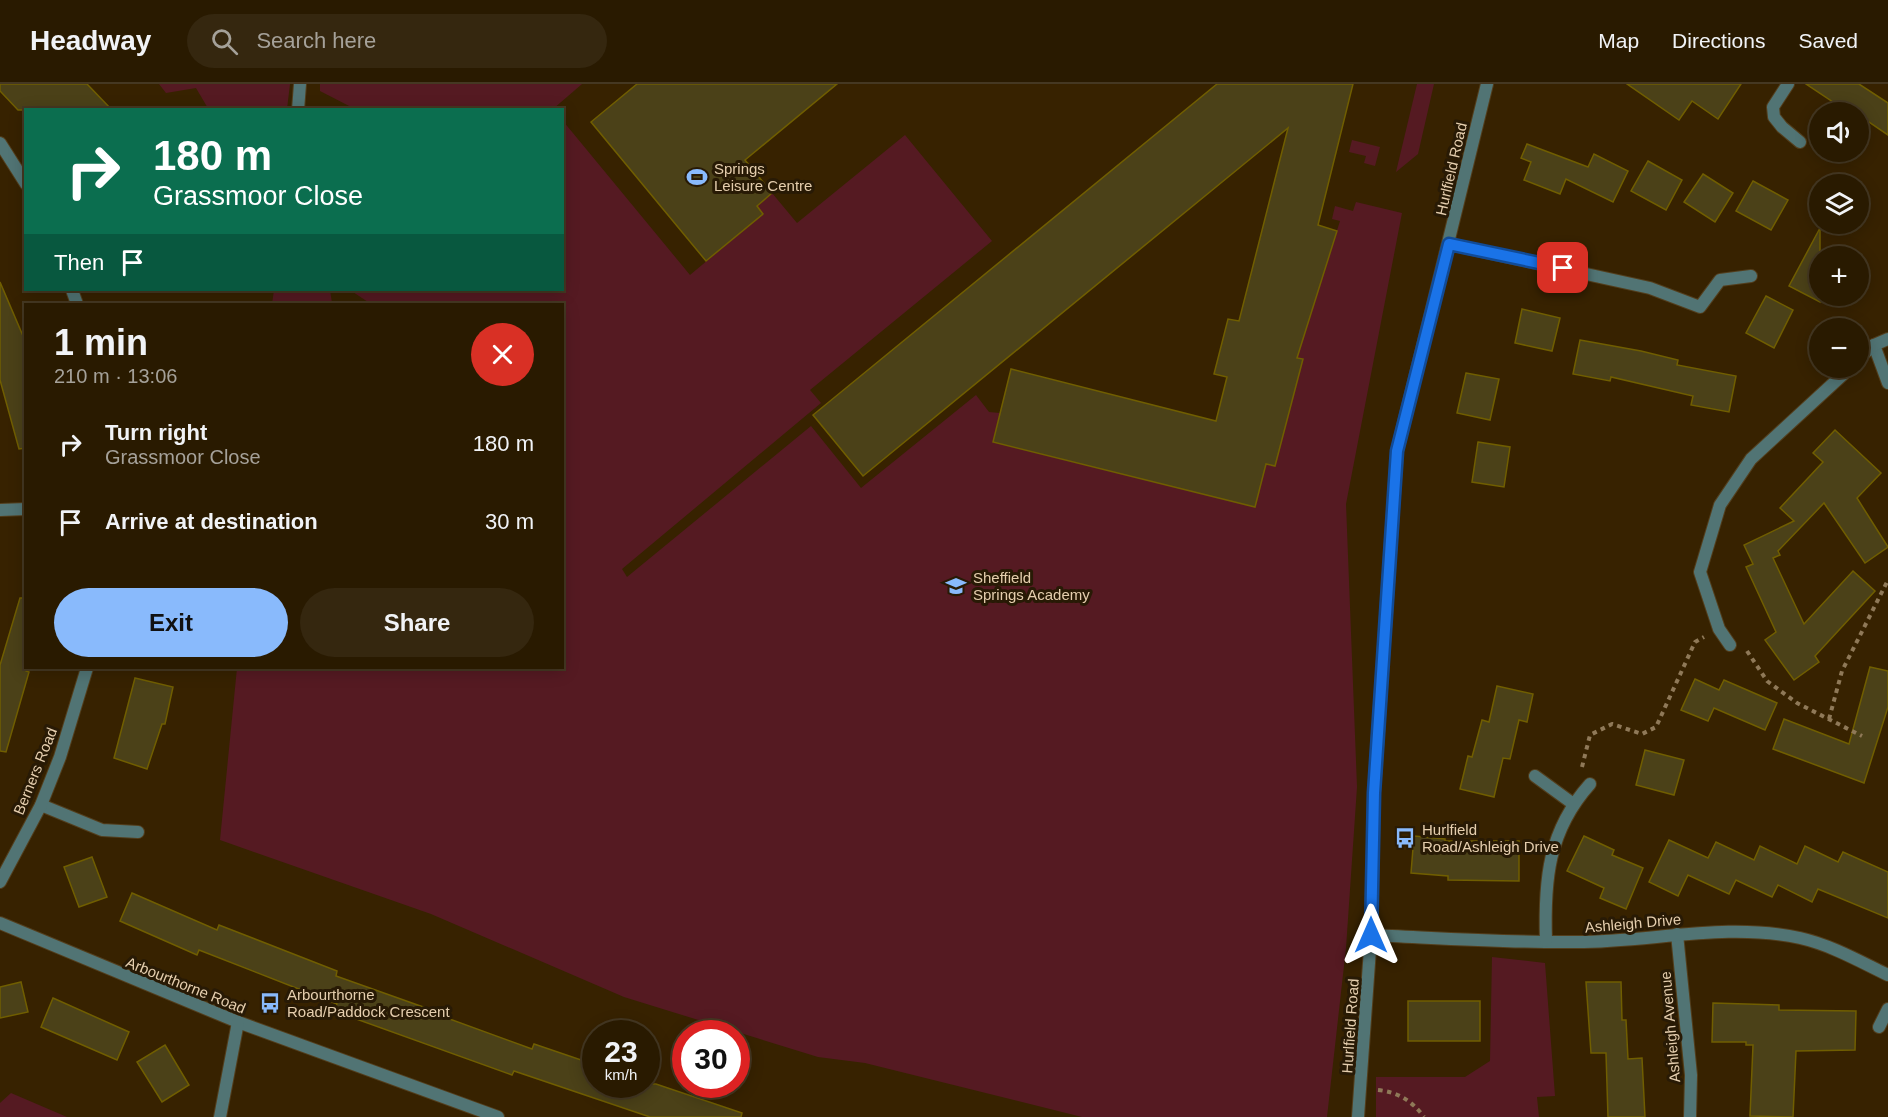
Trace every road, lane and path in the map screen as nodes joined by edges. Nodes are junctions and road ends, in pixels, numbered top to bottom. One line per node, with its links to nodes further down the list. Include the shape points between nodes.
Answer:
1 (300, 84): 4 (street)
2 (1487, 84): 8 (street, Hurlfield Road)
3 (1788, 84): 5 (street, via 1773,107 1774,117)
4 (298, 108)
5 (1800, 142)
6 (0, 143): 7 (street)
7 (24, 181)
8 (1449, 244): 9 (street, via 1650,288 1700,307 1720,280); 31 (street, Hurlfield Road, via 1397,451 1374,793)
9 (1751, 276)
10 (1888, 339): 11 (street)
11 (1874, 345): 12 (street); 14 (street)
12 (1869, 349)
13 (1839, 378): 18 (street, via 1751,459 1720,505 1700,572)
14 (1888, 383)
15 (24, 509): 16 (street)
16 (0, 510)
17 (1888, 580): 21 (path, via 1842,671)
18 (1719, 629): 19 (street); 24 (path, via 1695,642 1656,727 1642,734 1612,724 1590,735 1582,767)
19 (1730, 645): 21 (path, via 1744,647 1767,681)
20 (87, 669): 26 (street, Berners Road)
21 (1828, 719): 22 (path)
22 (1862, 736)
23 (1535, 776): 25 (street)
24 (1590, 784): 25 (street)
25 (1572, 803): 32 (street, via 1557,833 1549,864)
26 (41, 805): 27 (street, via 102,830); 28 (street, Berners Road)
27 (138, 832)
28 (0, 882)
29 (0, 923): 35 (street, Arbourthorne Road)
30 (1677, 934): 32 (street, Ashleigh Drive); 33 (street, Ashleigh Drive, via 1755,933 1798,938 1828,946); 42 (street, Ashleigh Avenue)
31 (1371, 935): 32 (street, Ashleigh Drive); 37 (street, Hurlfield Road)
32 (1546, 941)
33 (1888, 975)
34 (1888, 1009): 36 (street)
35 (238, 1022): 38 (street); 39 (street, Arbourthorne Road)
36 (1880, 1027)
37 (1361, 1088): 40 (street, Hurlfield Road); 41 (path, via 1391,1091 1414,1104)
38 (220, 1117)
39 (498, 1117)
40 (1358, 1117)
41 (1424, 1117)
42 (1690, 1117)

